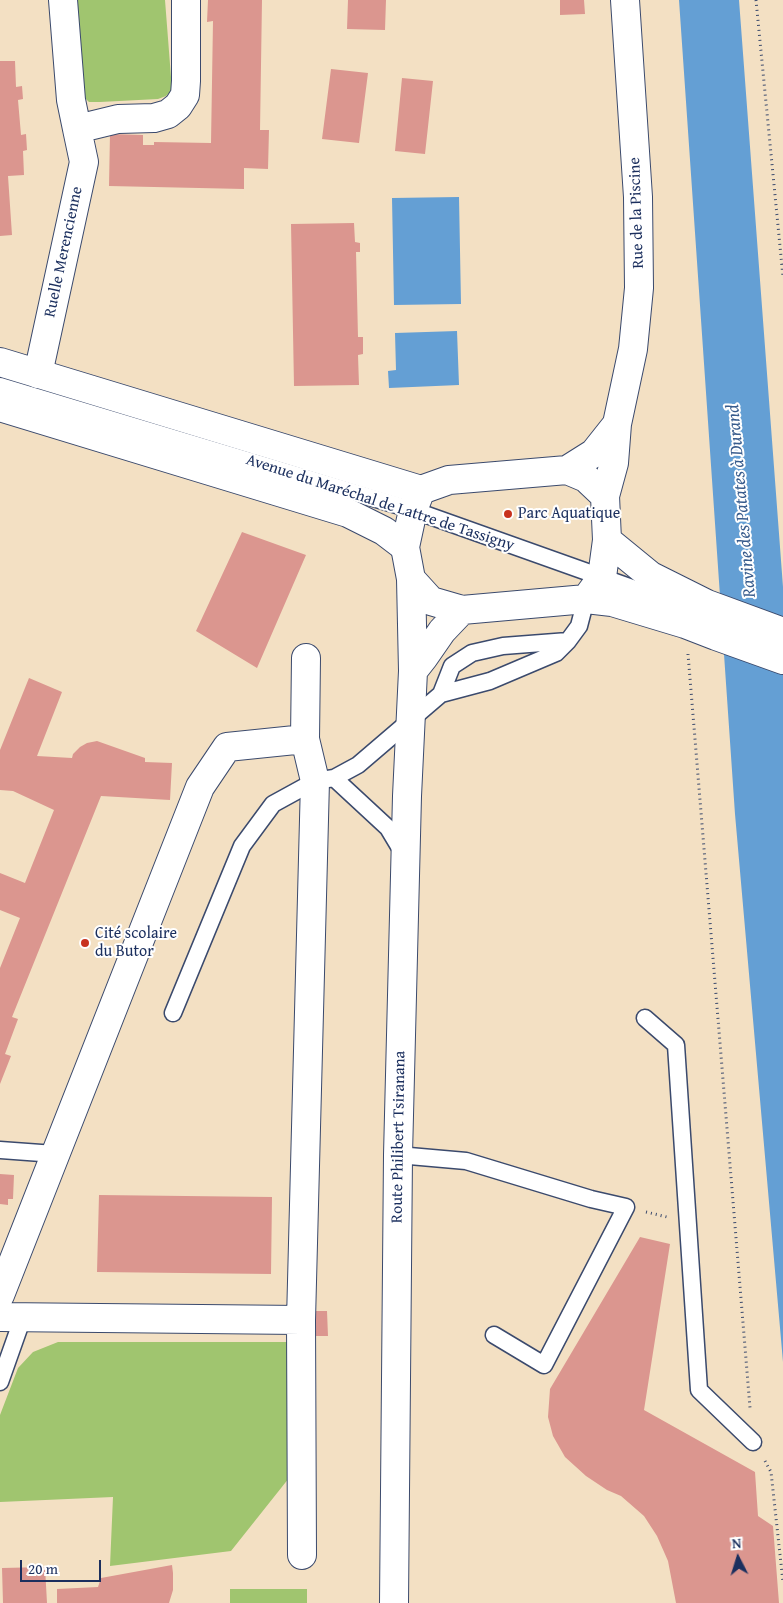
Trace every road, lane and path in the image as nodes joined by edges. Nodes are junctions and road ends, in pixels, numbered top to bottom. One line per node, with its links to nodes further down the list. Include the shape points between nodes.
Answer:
1 (63, 0): 5 (street, Ruelle Merencienne, via 71,100)
2 (186, 0): 5 (street, via 185,95 178,106 168,114 154,118 118,119)
3 (625, 0): 11 (street, Rue de la Piscine, via 638,197 639,288 634,349)
4 (756, 0): 6 (path)
5 (77, 130): 8 (street, Ruelle Merencienne, via 84,162)
6 (783, 277)
7 (0, 362): 8 (street, Avenue du Maréchal de Lattre de Tassigny)
8 (38, 374): 14 (street, Avenue du Maréchal de Lattre de Tassigny)
9 (0, 386): 14 (lane, Avenue du Maréchal de Lattre de Tassigny)
10 (0, 407): 16 (street, Avenue du Maréchal de Lattre de Tassigny, via 348,513 384,530)
11 (617, 424): 12 (street, Rue de la Piscine, via 594,453); 13 (street, Rue de la Piscine, via 614,463)
12 (567, 470): 13 (street, via 586,478); 14 (street, via 448,480)
13 (605, 496): 15 (street, Rue de la Piscine)
14 (417, 500): 16 (street); 17 (lane, Avenue du Maréchal de Lattre de Tassigny)
15 (607, 540): 17 (street, Rue de la Piscine); 21 (street, Avenue du Maréchal de Lattre de Tassigny)
16 (405, 547): 18 (street, Route Philibert Tsiranana)
17 (602, 577): 19 (street); 21 (lane, Avenue du Maréchal de Lattre de Tassigny)
18 (411, 579): 20 (street, via 431,601); 27 (street, Route Philibert Tsiranana)
19 (586, 599): 20 (street, Avenue du Maréchal de Lattre de Tassigny); 21 (street, Avenue du Maréchal de Lattre de Tassigny); 23 (lane, via 578,626)
20 (462, 610): 27 (street)
21 (704, 620): 22 (street, Avenue du Maréchal de Lattre de Tassigny); 24 (lane, Avenue du Maréchal de Lattre de Tassigny); 26 (street, Avenue du Maréchal de Lattre de Tassigny); 45 (path)
22 (783, 632)
23 (568, 641): 28 (lane, via 556,653 497,678); 28 (lane, via 503,646 472,653 452,666)
24 (783, 643)
25 (306, 658): 30 (street)
26 (783, 660)
27 (413, 671): 29 (street, Route Philibert Tsiranana)
28 (441, 694): 29 (lane)
29 (411, 720): 31 (lane, via 358,765); 32 (street, Route Philibert Tsiranana)
30 (305, 739): 31 (street); 36 (street, via 227,747 200,787)
31 (324, 780): 32 (lane, via 388,828); 33 (lane, via 273,804 242,846); 42 (street)
32 (405, 856): 37 (street, Route Philibert Tsiranana)
33 (173, 1013)
34 (645, 1018): 39 (lane, via 676,1045)
35 (0, 1150): 36 (lane)
36 (55, 1154): 40 (street)
37 (398, 1155): 38 (lane, via 466,1162); 48 (street, Route Philibert Tsiranana)
38 (626, 1207): 39 (path); 43 (lane, via 544,1365)
39 (688, 1223): 45 (lane, via 699,1390)
40 (0, 1295)
41 (12, 1317): 42 (street); 44 (lane)
42 (301, 1320): 46 (street)
43 (494, 1335)
44 (0, 1382)
45 (753, 1442): 47 (path, via 771,1472)
46 (302, 1555)
47 (783, 1582)
48 (394, 1603)

